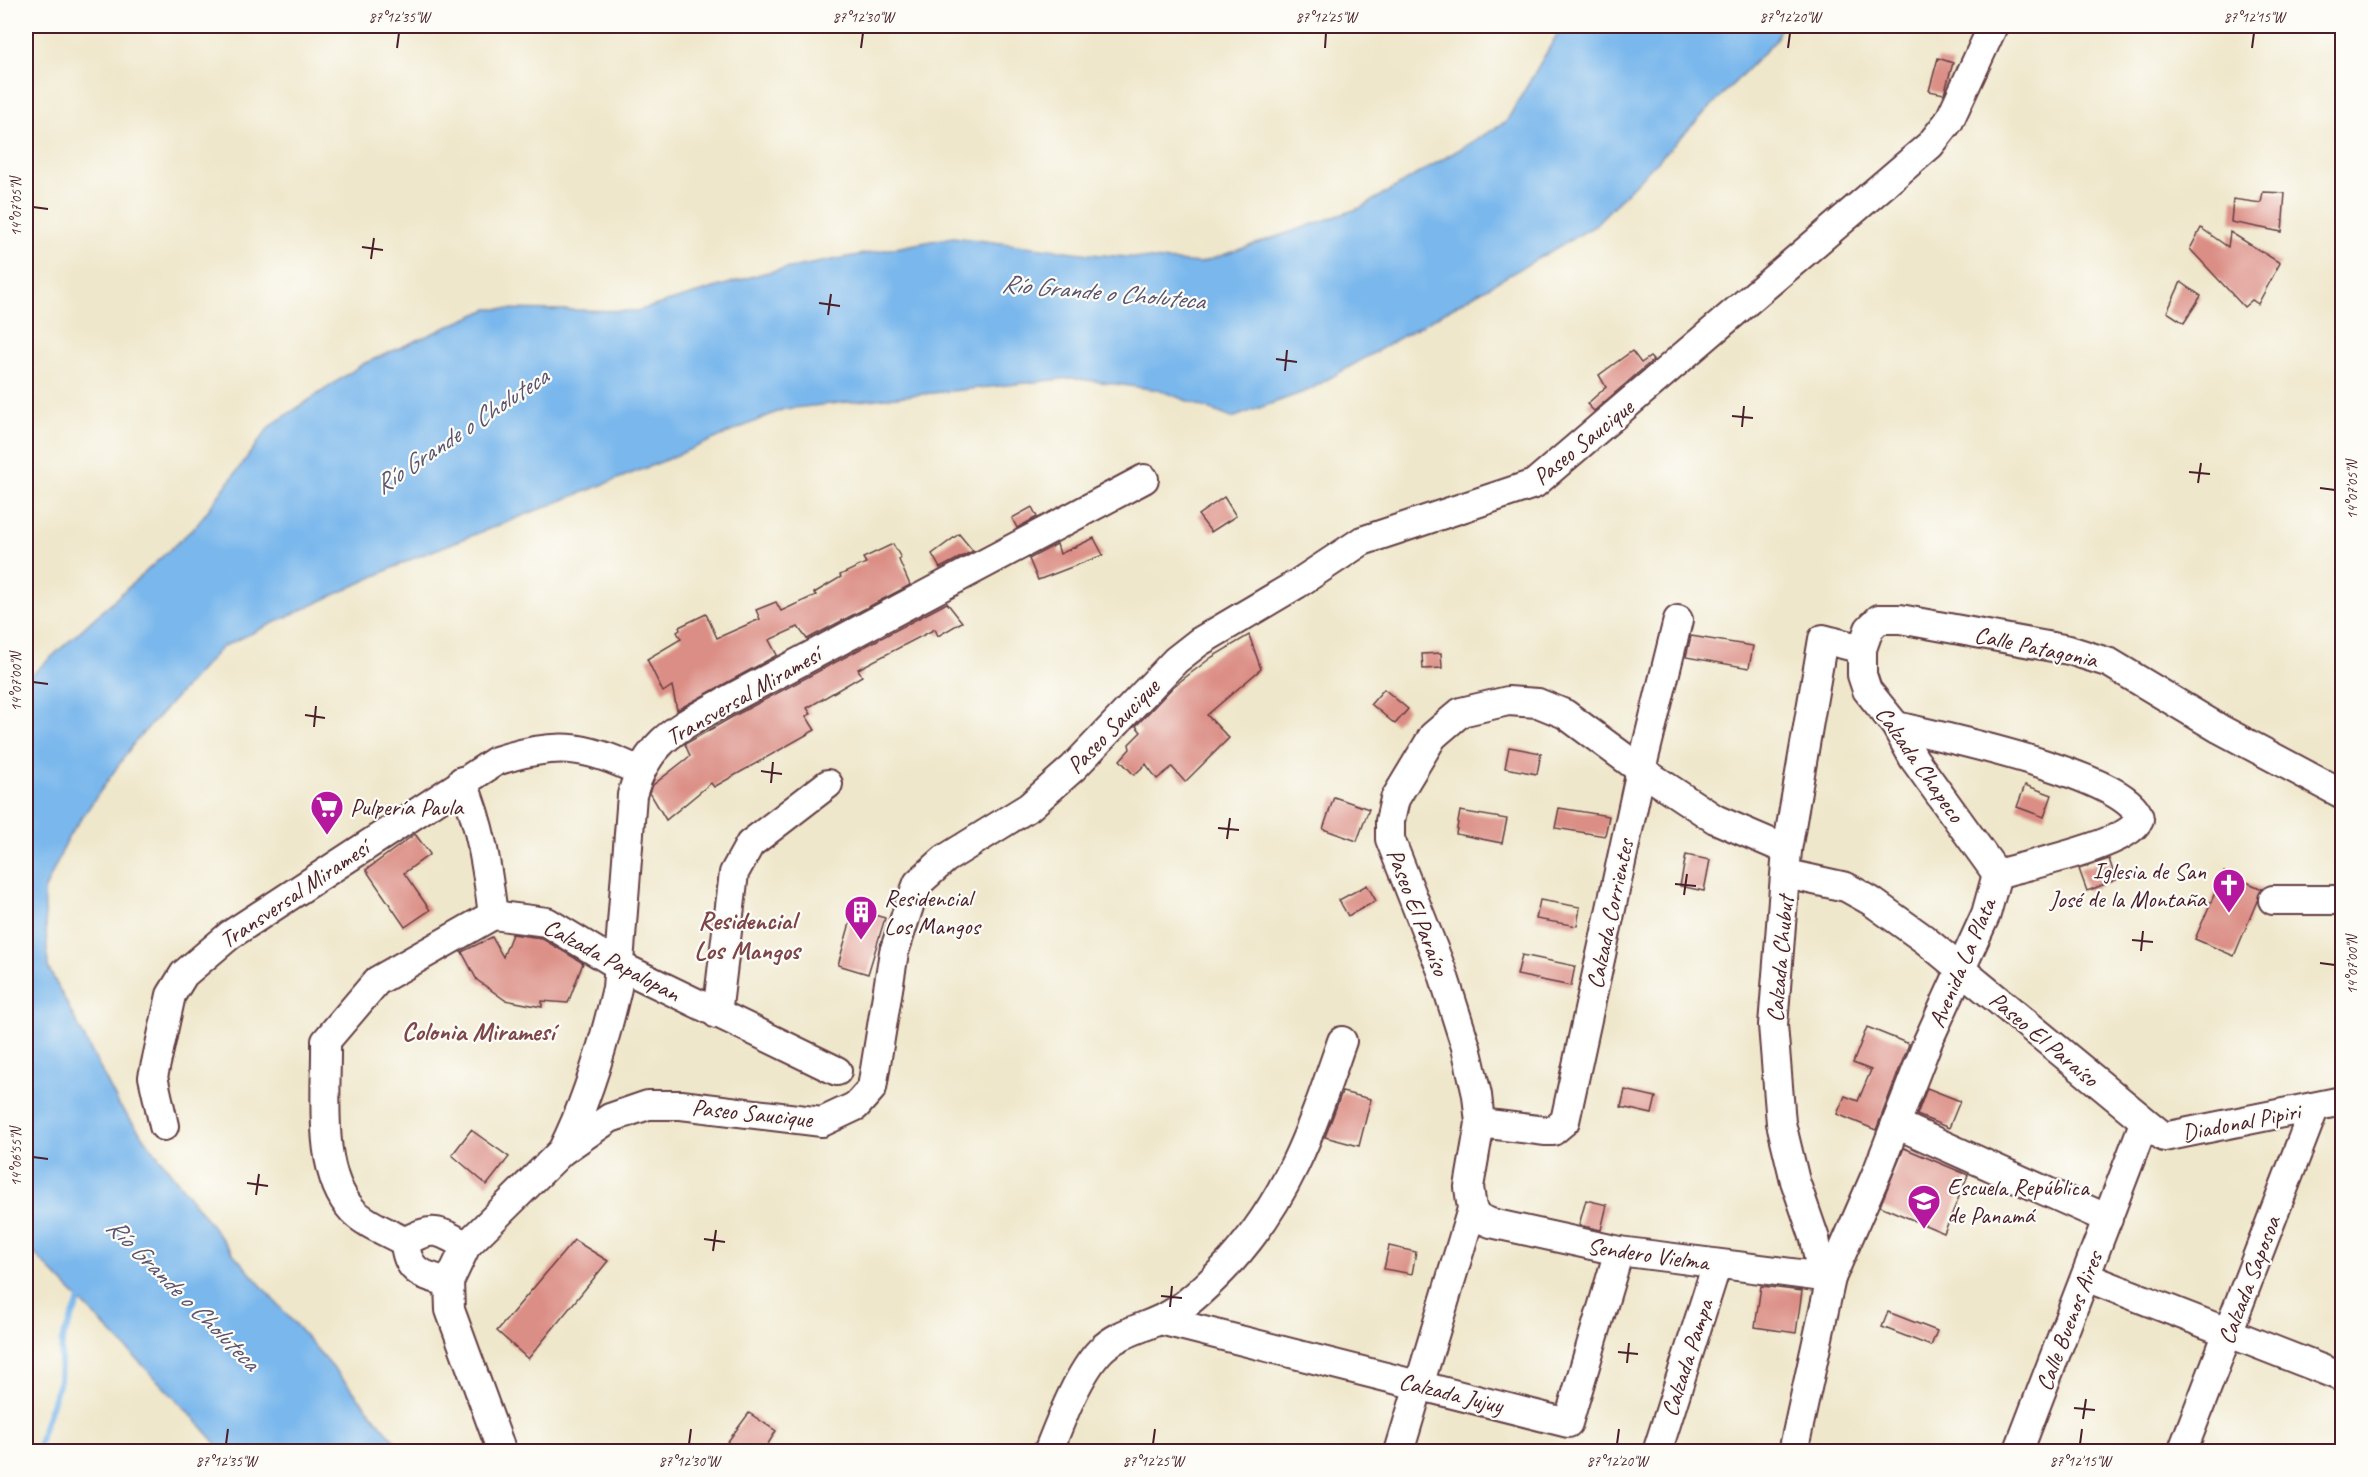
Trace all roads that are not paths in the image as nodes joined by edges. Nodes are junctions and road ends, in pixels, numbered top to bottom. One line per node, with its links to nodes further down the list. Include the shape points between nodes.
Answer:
1 (1993, 26): 27 (street, Paseo Saucique, via 1949,121 1930,145 1534,484 1362,541 1199,642 1176,660 1073,768 1029,807 945,859 918,883 894,952 872,1088 856,1106 822,1122 681,1105 648,1105 610,1118)
2 (1144, 479): 7 (street, Transversal Miramesí, via 673,731)
3 (1678, 620): 6 (street, Calzada Corrientes)
4 (1862, 648): 5 (street, Calzada Chapeco, via 1862,675 1868,690); 10 (street, Calle Patagonia, via 1869,629 1879,619 1900,619 2069,650 2110,663 2220,729); 11 (street, Calzada Chubut, via 1823,639)
5 (1896, 726): 12 (street, Calzada Chapeco, via 1914,759); 12 (street, Avenida La Plata, via 1996,748 2049,766 2112,792 2139,813 2137,826 2110,842)
6 (1641, 770): 11 (street, Paseo El Paraíso); 23 (street, Calzada Corrientes, via 1565,1121 1546,1131); 23 (street, Paseo El Paraíso, via 1565,714 1538,703 1508,701 1461,712 1433,736 1395,799 1390,839 1442,971 1466,1047)
7 (639, 771): 8 (street, Transversal Miramesí, via 593,751 534,749 496,761); 16 (street, via 632,795)
8 (462, 781): 15 (street, via 485,848); 26 (street, Transversal Miramesí, via 230,935 184,974 171,995 153,1077)
9 (828, 784): 18 (street, via 750,844 734,873)
10 (2343, 794)
11 (1787, 862): 17 (street, Paseo El Paraíso, via 1854,891 1924,939); 34 (street, Calzada Chubut, via 1773,1025 1776,1090 1796,1181)
12 (1997, 874): 17 (street, Avenida La Plata, via 1986,914)
13 (2273, 900): 14 (street)
14 (2343, 900)
15 (493, 915): 16 (street, Calzada Papalopan, via 547,922); 30 (street, via 377,981 326,1041 327,1154 335,1185 354,1212)
16 (618, 965): 18 (street, Calzada Papalopan); 27 (street, via 613,1007 590,1085)
17 (1961, 971): 24 (street, Paseo El Paraíso); 25 (street, Avenida La Plata, via 1928,1041)
18 (717, 1014): 20 (street, Calzada Papalopan)
19 (1342, 1041): 37 (street, via 1307,1140 1280,1195 1229,1263 1176,1311)
20 (837, 1071)
21 (2343, 1101): 22 (street, Diadonal Pipiri)
22 (2314, 1109): 24 (street, Diadonal Pipiri, via 2164,1137); 38 (street, Calzada Saposoa)
23 (1480, 1123): 28 (street, Paseo El Paraíso, via 1469,1187)
24 (2144, 1123): 29 (street, Calle Buenos Aires)
25 (1896, 1124): 29 (street); 34 (street, Avenida La Plata)
26 (164, 1126)
27 (562, 1151): 31 (street, Paseo Saucique)
28 (1472, 1209): 32 (street, Sendero Vielma, via 1479,1218 1491,1223); 40 (street, Paseo El Paraíso)
29 (2108, 1219): 35 (street, Calle Buenos Aires)
30 (405, 1242): 31 (street, via 424,1230 441,1232); 36 (street, via 406,1259 420,1274)
31 (466, 1246): 36 (street, Paseo Saucique)
32 (1618, 1251): 33 (street, Sendero Vielma); 40 (street, Calzada Jujuy, via 1568,1423)
33 (1717, 1264): 34 (street, Sendero Vielma); 44 (street, Calzada Pampa)
34 (1827, 1277): 45 (street, Avenida La Plata)
35 (2086, 1277): 38 (street); 46 (street, Calle Buenos Aires)
36 (449, 1282): 41 (street, Paseo Saucique, via 450,1310)
37 (1160, 1320): 40 (street, Calzada Jujuy); 42 (street, via 1101,1350 1087,1369)
38 (2230, 1333): 39 (street); 47 (street, Calzada Saposoa)
39 (2343, 1377)
40 (1419, 1385): 43 (street, Paseo El Paraíso)
41 (502, 1452)
42 (1047, 1452)
43 (1399, 1452)
44 (1657, 1452)
45 (1792, 1452)
46 (2018, 1452)
47 (2182, 1452)

